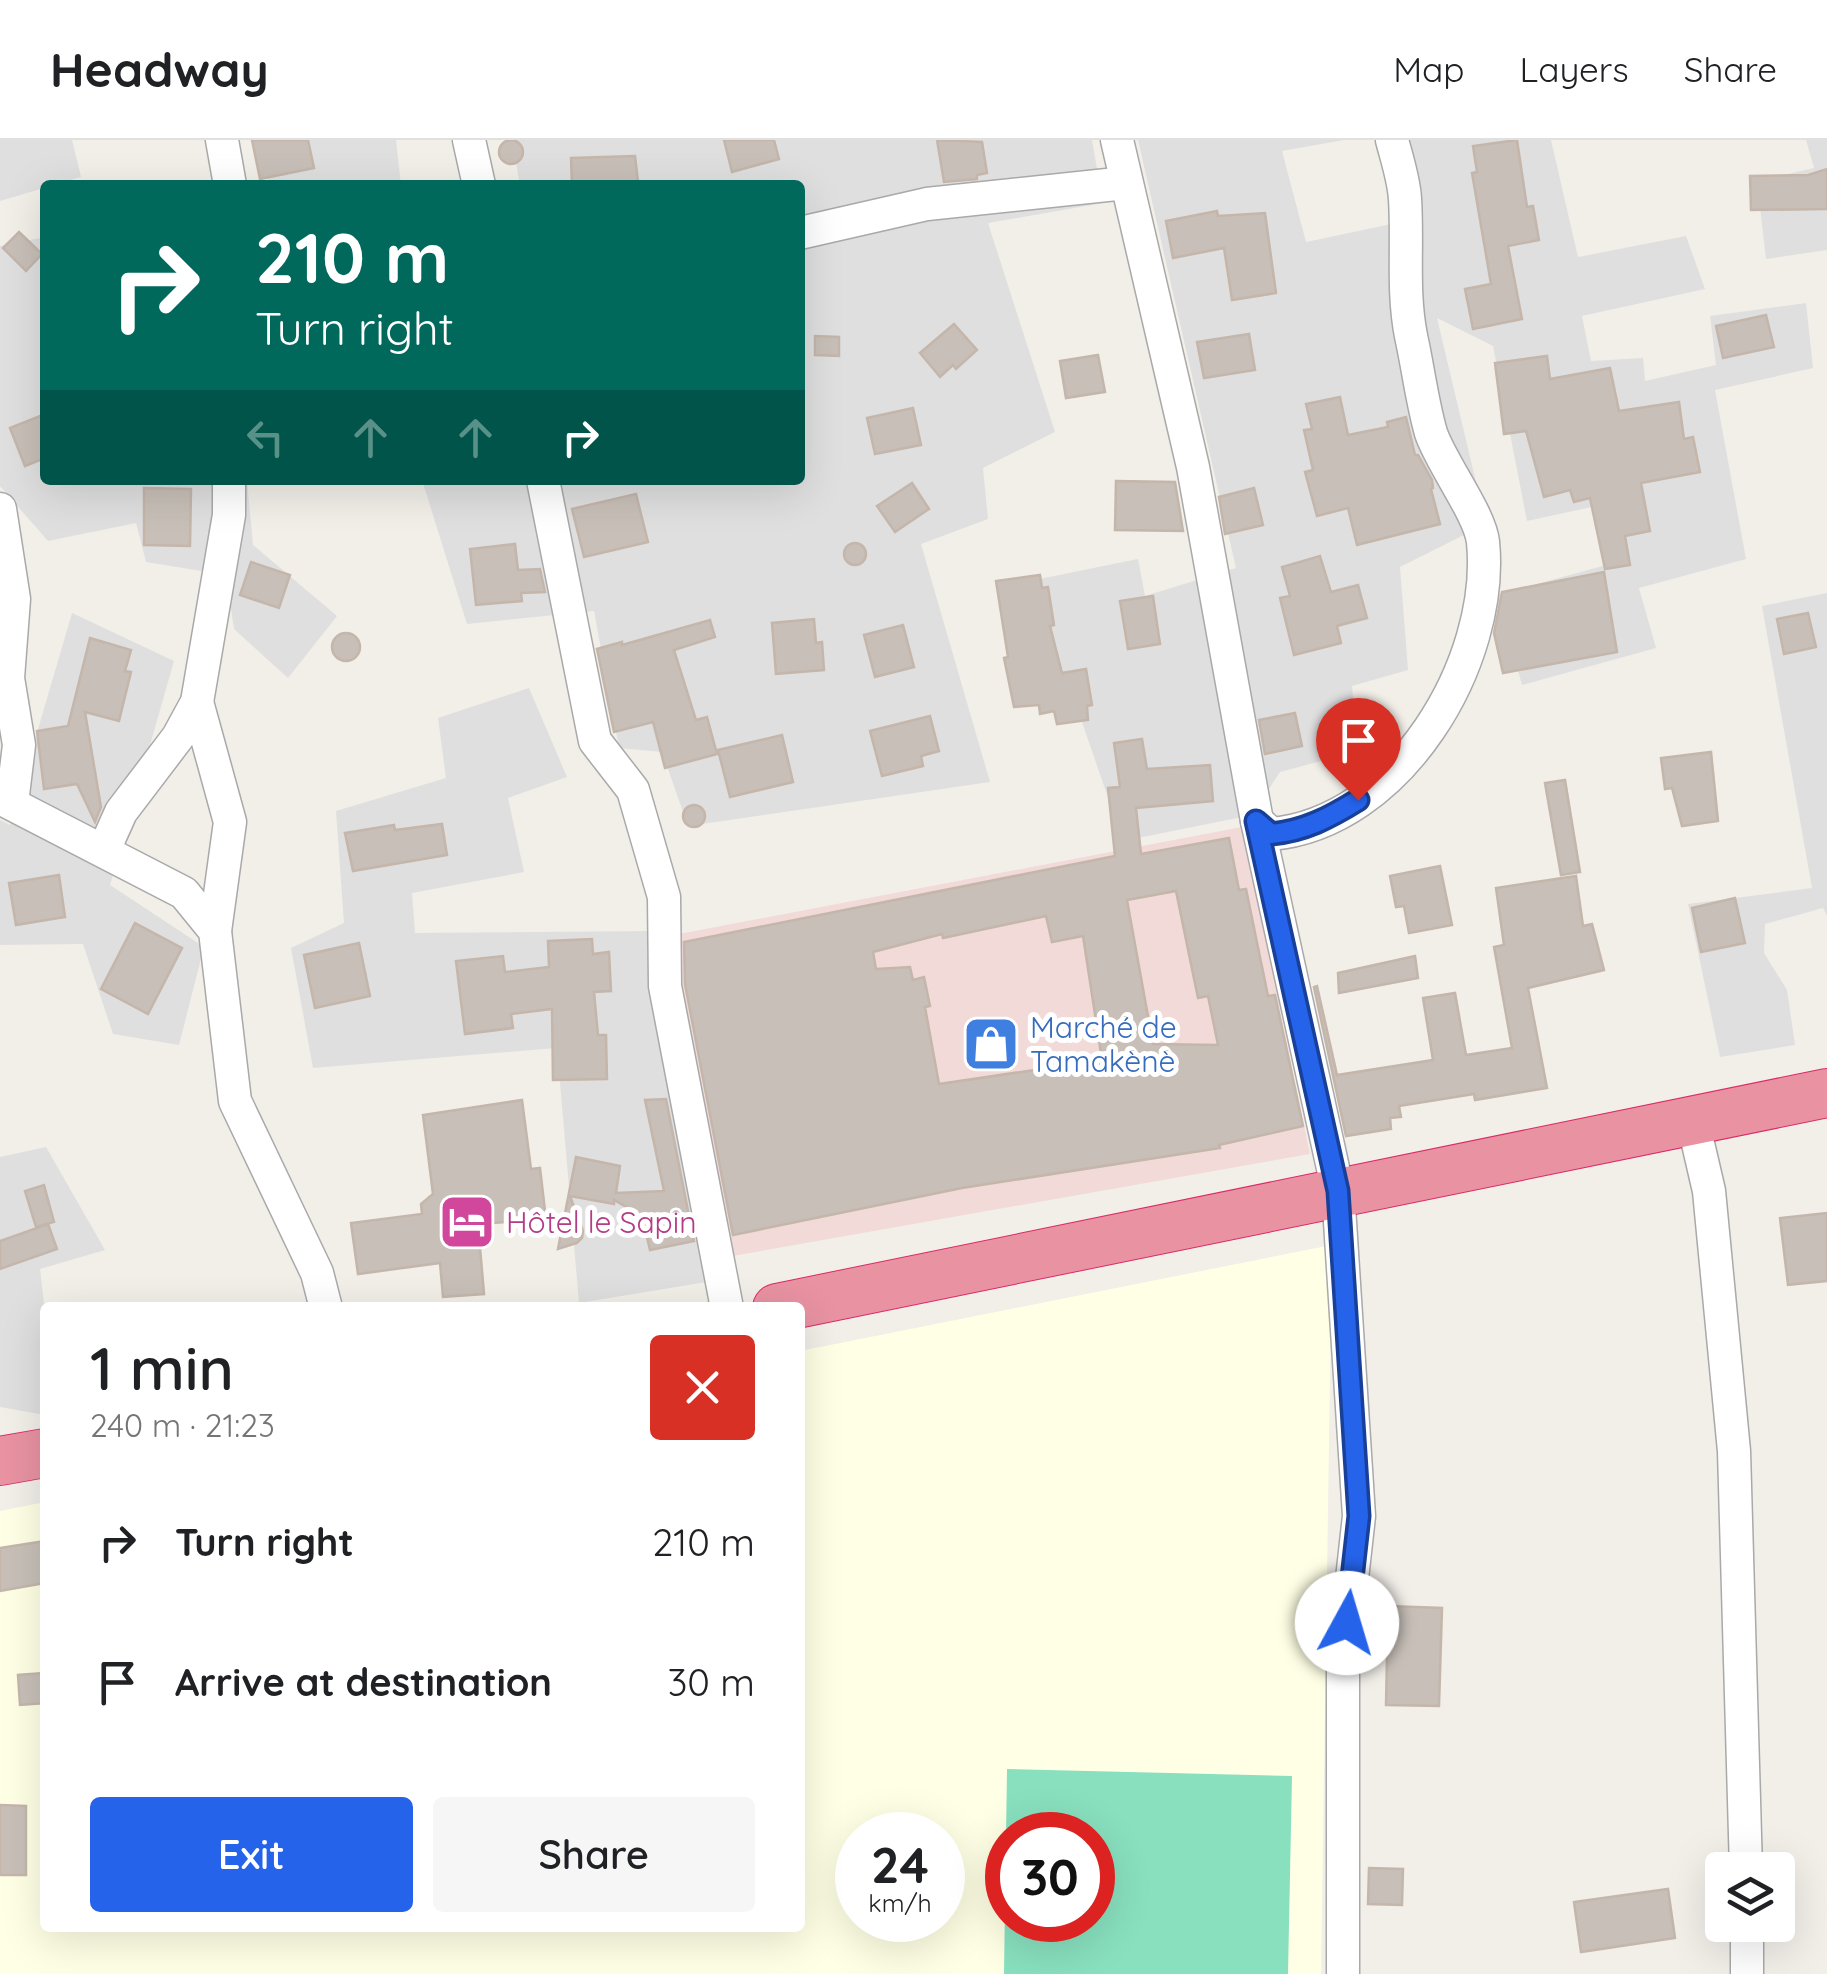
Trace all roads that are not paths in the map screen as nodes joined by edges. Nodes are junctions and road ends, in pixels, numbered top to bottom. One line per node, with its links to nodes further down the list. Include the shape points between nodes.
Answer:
1 (222, 140): 5 (street)
2 (469, 140): 6 (street)
3 (1117, 140): 7 (street)
4 (1392, 140): 14 (street, via 1405,196 1405,303 1432,434 1483,538 1483,602 1464,664 1434,725 1379,787 1328,820 1294,832 1271,834)
5 (229, 180)
6 (478, 180)
7 (1126, 183): 8 (street, via 927,204); 14 (street, via 1192,467)
8 (805, 233)
9 (229, 485): 12 (street)
10 (544, 485): 21 (street, via 596,740 633,790 664,897 665,986)
11 (0, 508): 13 (street, via 14,598 8,678 19,745)
12 (197, 702): 15 (street, via 121,812); 16 (street, via 230,822)
13 (6, 800): 15 (street)
14 (1256, 821): 19 (street)
15 (104, 850): 16 (street, via 184,892)
16 (215, 931): 20 (street, via 235,1101)
17 (1827, 1093): 18 (highway)
18 (1693, 1122): 19 (highway); 25 (street, via 1709,1191 1734,1450)
19 (1338, 1191): 22 (highway); 27 (street, via 1359,1516 1343,1659)
20 (324, 1302)
21 (727, 1302)
22 (805, 1302)
23 (40, 1453): 24 (highway)
24 (0, 1462)
25 (1745, 1852)
26 (1746, 1942): 28 (street)
27 (1343, 1974)
28 (1747, 1974)

